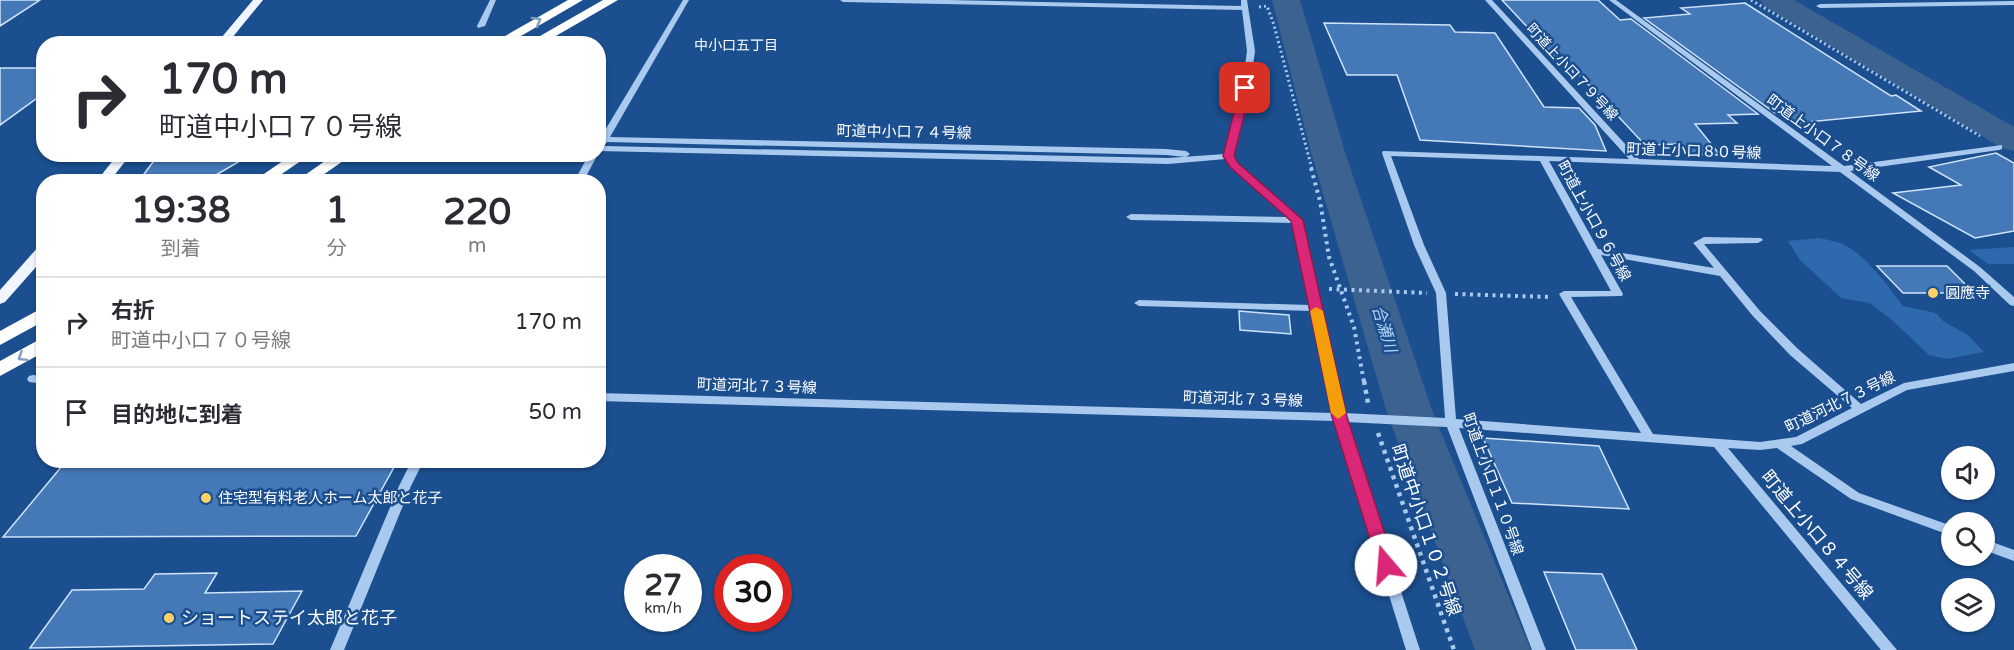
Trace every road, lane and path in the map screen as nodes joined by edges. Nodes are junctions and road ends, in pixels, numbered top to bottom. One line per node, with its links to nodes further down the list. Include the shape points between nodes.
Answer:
1 (258, 0): 16 (main road)
2 (493, 0): 15 (street)
3 (577, 0): 17 (highway, one-way to 3)
4 (612, 0): 18 (highway)
5 (686, 0): 19 (street)
6 (843, 0): 13 (street)
7 (1488, 0): 30 (street, 町道上小口７９号線)
8 (1612, 0): 31 (street, 町道上小口７８号線)
9 (1751, 0): 21 (path)
10 (1922, 0): 11 (street)
11 (1811, 1)
12 (2014, 3): 14 (street)
13 (1245, 4): 24 (street, via 1251,51 1242,107); 56 (path, via 1268,6 1274,25 1320,201 1329,257 1354,327)
14 (1820, 6)
15 (481, 26)
16 (227, 36)
17 (512, 36)
18 (547, 36)
19 (606, 131)
20 (606, 139): 25 (street, 町道中小口７４号線, via 1166,152)
21 (2000, 147): 31 (street, 町道上小口８０号線)
22 (606, 148): 25 (street, 町道中小口７４号線, via 1168,161)
23 (1386, 153): 26 (street, 町道上小口８０号線); 42 (street, 町道上小口１１０号線)
24 (1228, 156): 25 (street, 町道中小口７４号線); 36 (street)
25 (1208, 158)
26 (1543, 159): 30 (street, 町道上小口８０号線); 38 (street, 町道上小口９６号線)
27 (118, 162): 32 (main road)
28 (291, 162): 33 (highway)
29 (333, 162): 34 (highway)
30 (1637, 162): 31 (street, 町道上小口８０号線)
31 (1842, 169): 46 (street, 町道上小口７８号線, via 1977,269)
32 (109, 174)
33 (272, 174)
34 (315, 174)
35 (1131, 217): 36 (street)
36 (1297, 220): 47 (street)
37 (1758, 240): 40 (street, via 1698,243)
38 (1594, 250): 40 (street); 43 (street, 町道上小口９６号線, via 1618,294 1564,294)
39 (36, 258): 44 (main road)
40 (1723, 273): 54 (street, via 1794,352)
41 (1329, 290): 42 (path, bridge)
42 (1440, 293): 43 (path); 57 (street, 町道上小口１１０号線)
43 (1567, 298): 58 (street)
44 (0, 299)
45 (1139, 303): 47 (street)
46 (2014, 303)
47 (1316, 308): 55 (street)
48 (36, 318): 49 (highway)
49 (0, 339)
50 (36, 348): 52 (highway, one-way to 52)
51 (2014, 367): 54 (street, 町道河北７３号線, via 1904,387)
52 (0, 370)
53 (606, 396): 55 (street, 町道河北７３号線)
54 (1859, 408): 60 (street, 町道河北７３号線, via 1798,441)
55 (1339, 417): 56 (street, 町道河北７３号線); 66 (street)
56 (1373, 419): 57 (street, 町道河北７３号線); 67 (path, 町道中小口１０２号線)
57 (1446, 422): 58 (street, 町道河北７３号線); 68 (street, 町道上小口１１０号線)
58 (1650, 438): 59 (street, 町道河北７３号線)
59 (1717, 443): 60 (street, 町道河北７３号線); 69 (street, 町道上小口８４号線)
60 (1781, 445): 62 (street, via 1855,496)
61 (414, 468): 65 (street)
62 (1941, 527)
63 (1995, 548): 64 (street)
64 (2014, 556)
65 (337, 650)
66 (1413, 650)
67 (1454, 650)
68 (1539, 650)
69 (1890, 650)

